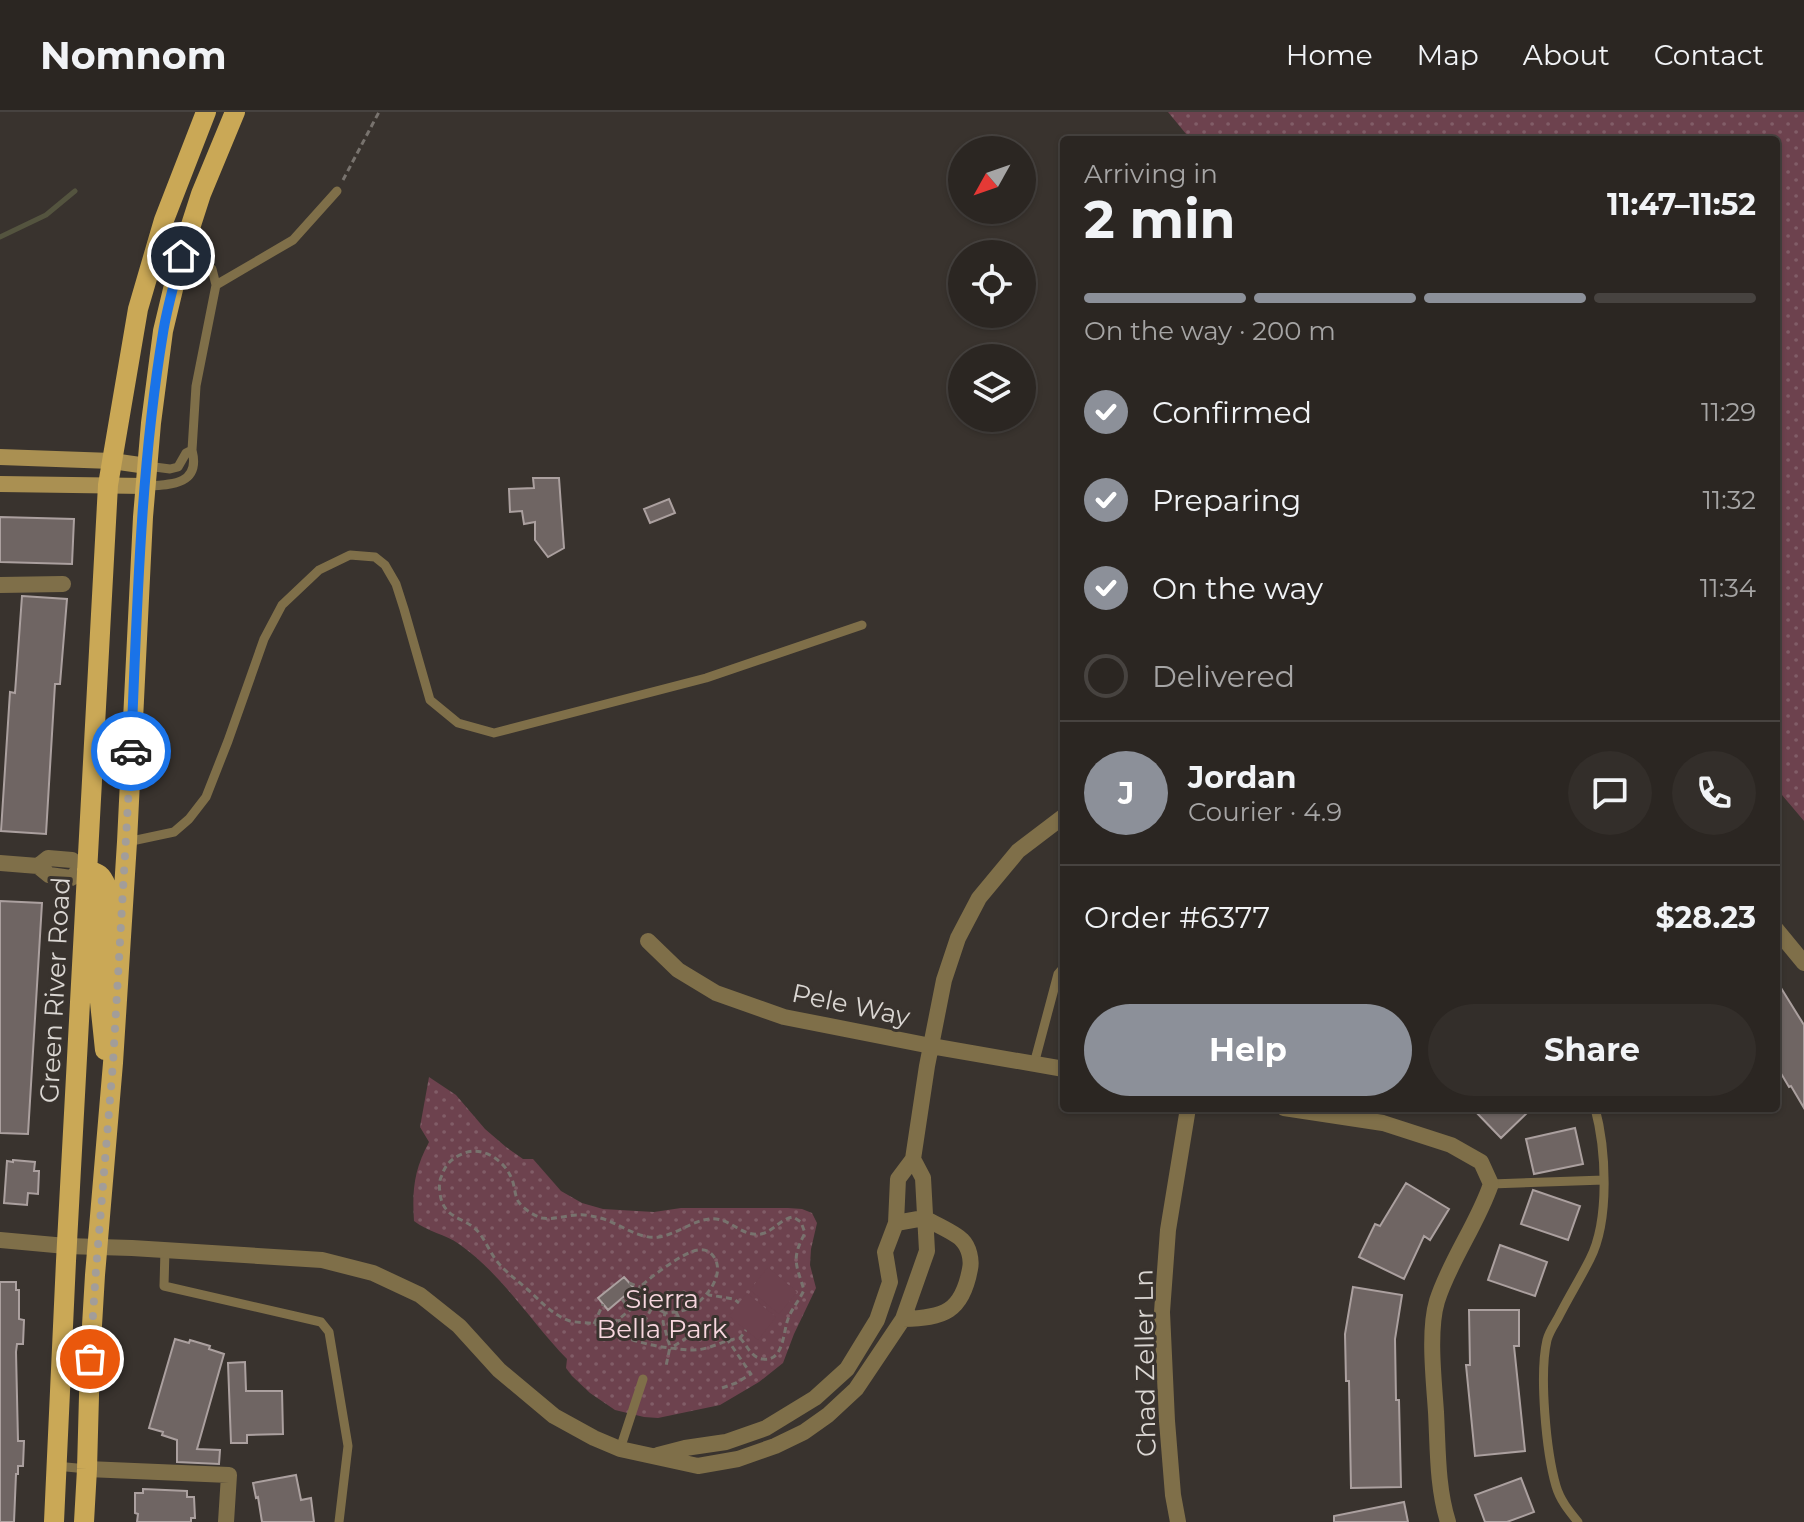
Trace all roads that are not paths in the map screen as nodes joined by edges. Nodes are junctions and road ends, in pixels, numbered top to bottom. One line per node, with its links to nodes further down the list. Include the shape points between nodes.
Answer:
1 (206, 112): 8 (main road, Green River Road, via 164,220 138,309)
2 (235, 112): 4 (main road)
3 (337, 191): 5 (lane, via 293,240)
4 (181, 256): 5 (lane, via 212,269); 9 (main road, via 163,331)
5 (216, 285): 6 (lane, via 196,386)
6 (192, 450): 9 (lane, via 178,467); 9 (lane, via 194,464 186,479 169,485)
7 (0, 457): 8 (main road)
8 (112, 461): 9 (main road); 11 (main road, Green River Road)
9 (146, 476): 11 (main road); 16 (main road)
10 (0, 484): 11 (main road)
11 (108, 485): 18 (main road, Green River Road)
12 (63, 584): 13 (street)
13 (0, 585)
14 (862, 625): 16 (lane, via 706,678 494,733 458,723 430,700 396,584 375,557 350,555 319,570 282,605 264,639 206,797 189,819 174,832)
15 (1060, 819): 23 (street, via 1018,851 979,898 944,980)
16 (127, 842): 26 (main road)
17 (0, 863): 18 (street, via 38,866 48,858 72,860)
18 (85, 870): 26 (main road, via 99,874 106,886 100,1002); 36 (main road, Green River Road)
19 (1780, 934): 21 (street)
20 (648, 941): 23 (street, Pele Way, via 678,970 716,993 784,1017)
21 (1804, 963)
22 (1060, 972): 24 (lane)
23 (931, 1046): 24 (street, Pele Way); 30 (street)
24 (1034, 1064): 25 (street, Pele Way)
25 (1060, 1068)
26 (111, 1085): 37 (main road)
27 (1187, 1112): 49 (street, Chad Zeller Ln, via 1168,1230 1162,1312)
28 (1310, 1112): 32 (street, via 1383,1123 1451,1145 1481,1162)
29 (1596, 1112): 31 (lane)
30 (913, 1159): 33 (street, via 923,1178); 34 (street, via 898,1179)
31 (1604, 1180): 32 (lane); 51 (lane, via 1593,1254 1547,1337 1543,1371 1557,1488)
32 (1491, 1184): 50 (street, via 1436,1304 1432,1349)
33 (924, 1218): 34 (street); 39 (street, via 927,1251); 39 (street, via 963,1240 972,1260 967,1286 951,1308 928,1318)
34 (896, 1223): 42 (street, via 885,1252 890,1282 877,1320 847,1369 815,1398 766,1428)
35 (0, 1240): 36 (street)
36 (66, 1246): 37 (street); 43 (main road, Green River Road)
37 (98, 1247): 38 (street); 44 (main road)
38 (165, 1250): 41 (street, via 322,1260 373,1273 420,1295 554,1416); 48 (lane, via 164,1286 321,1322 329,1332 348,1446)
39 (903, 1319): 42 (street, via 856,1389 804,1432 738,1459 698,1466)
40 (643, 1379): 41 (lane)
41 (620, 1449): 42 (street)
42 (654, 1456)
43 (56, 1466): 44 (lane); 45 (main road, Green River Road)
44 (87, 1469): 46 (main road); 47 (street, via 229,1475)
45 (54, 1522)
46 (84, 1522)
47 (226, 1522)
48 (339, 1522)
49 (1178, 1522)
50 (1448, 1522)
51 (1578, 1522)

